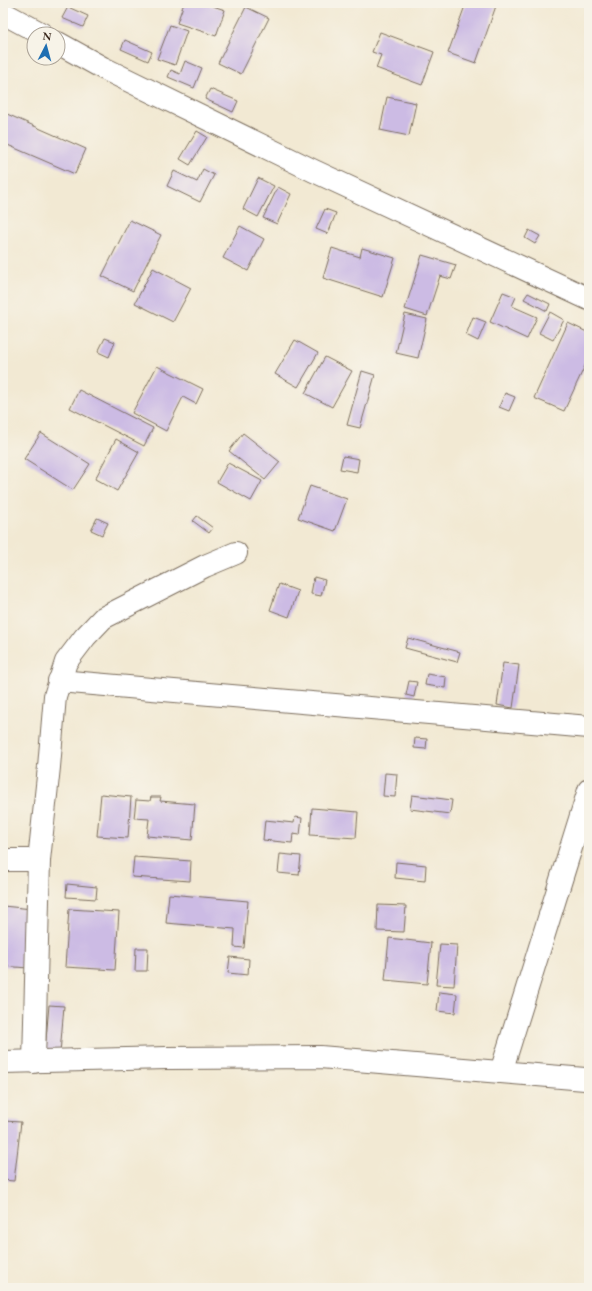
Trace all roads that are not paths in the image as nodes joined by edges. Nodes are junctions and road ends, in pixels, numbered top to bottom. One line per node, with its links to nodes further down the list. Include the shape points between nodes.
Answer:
1 (3, 13): 2 (street)
2 (27, 26)
3 (66, 47): 4 (street, via 314,171)
4 (589, 299)
5 (236, 553): 6 (street, via 103,618 84,637 66,662)
6 (59, 681): 7 (street); 10 (street, via 55,696)
7 (589, 728)
8 (589, 790): 13 (street)
9 (3, 860): 10 (street)
10 (39, 860): 12 (street)
11 (3, 1062): 12 (street)
12 (34, 1062): 13 (street, via 320,1057)
13 (501, 1072): 14 (street)
14 (589, 1080)

